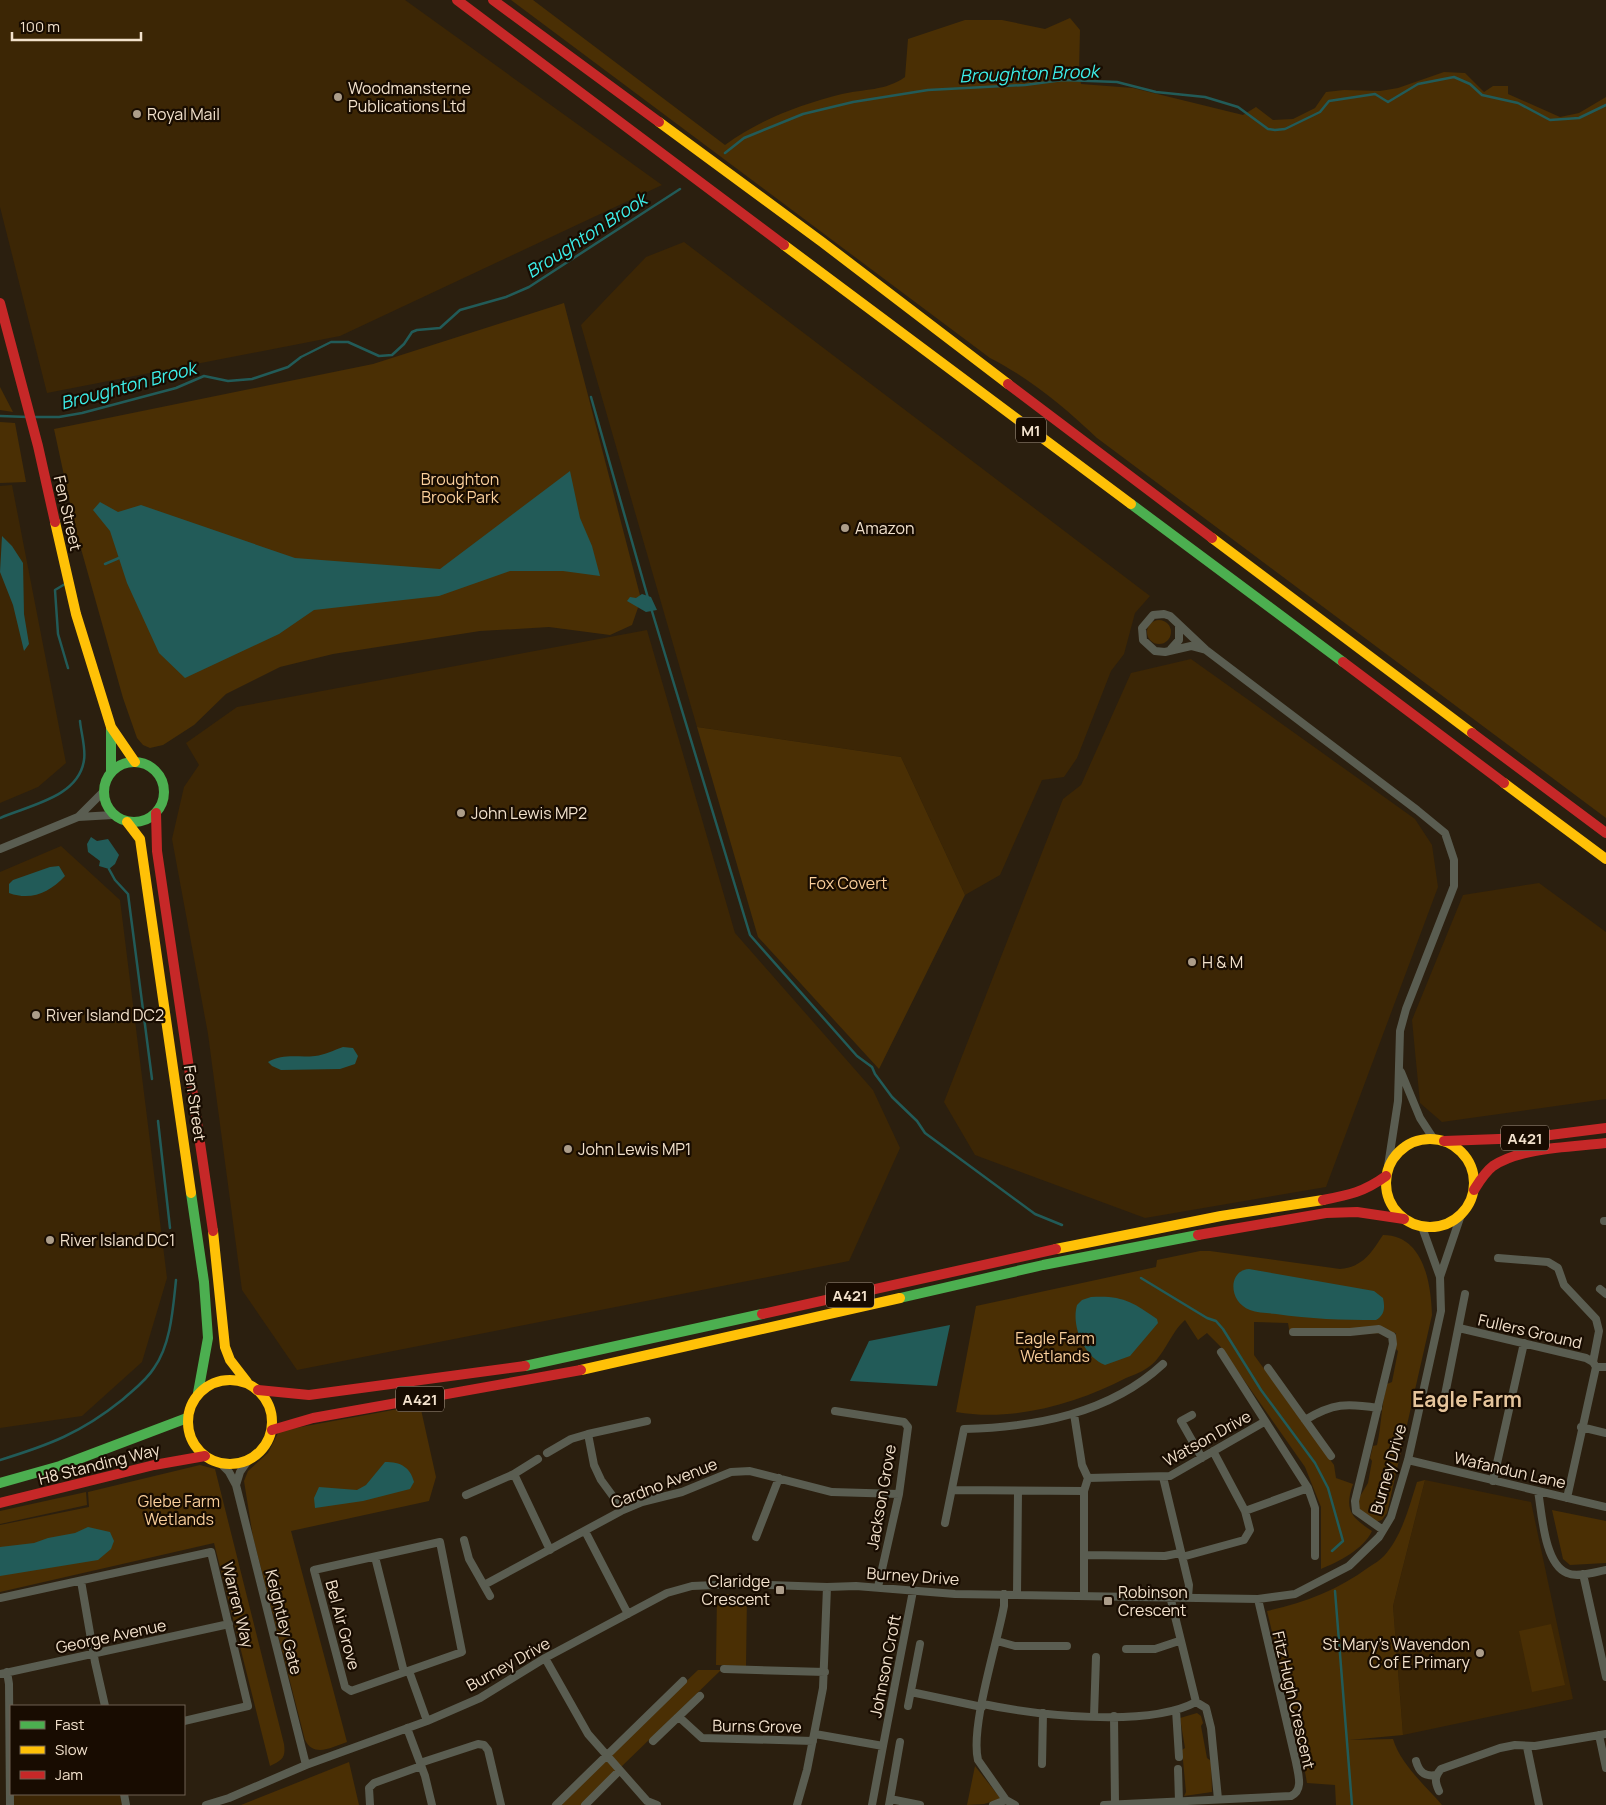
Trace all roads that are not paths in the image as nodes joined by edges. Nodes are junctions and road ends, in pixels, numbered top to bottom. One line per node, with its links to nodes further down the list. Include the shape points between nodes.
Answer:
1 (457, 0): 17 (main road, M1)
2 (493, 0): 15 (main road, M1, via 822,242 1098,453)
3 (0, 303): 7 (main road, Fen Street, via 33,427 68,582)
4 (1179, 626): 5 (street, via 1179,640); 5 (street, via 1170,616 1160,614 1148,619 1142,628 1143,640 1150,649 1162,652); 6 (street)
5 (1171, 649): 6 (street, via 1191,646)
6 (1206, 650): 18 (street, via 1445,833 1454,860 1454,886 1406,1009 1400,1031)
7 (111, 727): 8 (main road, Fen Street); 9 (main road, Fen Street)
8 (135, 762): 9 (main road, via 126,763); 11 (main road, via 154,770 163,783 164,799)
9 (111, 772): 10 (main road)
10 (104, 792): 12 (main road); 13 (street)
11 (156, 813): 14 (main road, via 148,819); 38 (main road, Fen Street, via 158,850 216,1253 225,1347 230,1360)
12 (113, 815): 13 (street); 14 (main road)
13 (78, 817): 16 (street)
14 (127, 822): 40 (main road, Fen Street, via 140,839 199,1234 208,1338)
15 (1606, 832)
16 (0, 849)
17 (1606, 859)
18 (1400, 1070): 20 (street, via 1420,1118); 22 (street)
19 (1606, 1128): 20 (main road, A421, via 1526,1138)
20 (1438, 1139): 22 (main road, via 1419,1140 1406,1145 1396,1154); 23 (main road, via 1464,1154 1471,1165)
21 (1606, 1143): 23 (main road, A421, via 1518,1156 1494,1165 1482,1176)
22 (1387, 1171): 25 (main road, via 1389,1200); 39 (main road, A421, via 1368,1189 1351,1195 1221,1216 1032,1254 523,1366 309,1395)
23 (1474, 1191): 24 (main road)
24 (1461, 1215): 26 (main road, via 1449,1223); 28 (street)
25 (1404, 1219): 26 (main road); 51 (main road, A421, via 1357,1212 1326,1213 1221,1231 1043,1265 601,1366 313,1418)
26 (1422, 1227): 28 (street)
27 (1498, 1258): 35 (street, Fullers Ground, via 1548,1262 1558,1268 1564,1285 1596,1319 1599,1332)
28 (1440, 1277): 61 (street, Burney Drive, via 1441,1311)
29 (1465, 1294): 30 (street, Fullers Ground)
30 (1459, 1328): 32 (street, Fullers Ground); 41 (street, Fullers Ground)
31 (1293, 1332): 42 (street, via 1379,1329 1392,1336 1393,1344)
32 (1524, 1343): 35 (street, Fullers Ground, via 1586,1358); 67 (street)
33 (1221, 1352): 49 (street)
34 (1163, 1364): 44 (street, via 1124,1394)
35 (1594, 1364): 36 (street); 50 (street)
36 (1606, 1367)
37 (1268, 1368): 47 (street)
38 (247, 1382): 39 (main road, A421); 40 (main road, via 221,1380)
39 (258, 1390): 51 (main road, A421, via 268,1401)
40 (198, 1393): 46 (main road)
41 (1443, 1405)
42 (1378, 1408): 47 (street, via 1347,1404 1323,1409); 83 (street, via 1355,1501 1356,1512)
43 (835, 1411): 75 (street, Jackson Grove, via 904,1422 908,1427)
44 (1074, 1414): 66 (street, via 1082,1465); 71 (street, via 1038,1424 964,1429)
45 (1192, 1415): 58 (street, via 1181,1422)
46 (183, 1420): 56 (main road, via 194,1446); 68 (main road, H8 Standing Way, via 60,1466)
47 (1305, 1420): 57 (street)
48 (646, 1421): 53 (street)
49 (1264, 1422): 54 (street, Watson Drive); 70 (street)
50 (1581, 1427): 52 (street); 77 (street)
51 (276, 1428): 60 (main road, via 260,1452)
52 (1606, 1433)
53 (588, 1434): 55 (street, via 570,1439); 80 (street, via 594,1465)
54 (1214, 1451): 58 (street, Watson Drive); 81 (street)
55 (547, 1453)
56 (205, 1456): 62 (main road); 78 (main road, H8 Standing Way)
57 (1331, 1456)
58 (1202, 1458): 64 (street, Watson Drive)
59 (538, 1459): 63 (street)
60 (249, 1460): 62 (main road); 69 (street)
61 (1408, 1460): 67 (street, Wafandun Lane); 83 (street, Burney Drive, via 1391,1517)
62 (220, 1463): 69 (street, Keightley Gate)
63 (514, 1474): 76 (street); 87 (street)
64 (1163, 1477): 66 (street); 89 (street)
65 (779, 1478): 75 (street, Cardno Avenue, via 832,1492); 80 (street, Cardno Avenue, via 750,1471 731,1472 682,1492); 85 (street)
66 (1088, 1478): 73 (street)
67 (1493, 1481): 74 (street, Wafandun Lane)
68 (0, 1484)
69 (236, 1485): 149 (street, Keightley Gate)
70 (1308, 1488): 81 (street); 90 (street, via 1315,1508)
71 (952, 1490): 72 (street); 82 (street)
72 (1018, 1491): 73 (street); 100 (street)
73 (1084, 1491): 88 (street)
74 (1538, 1491): 77 (street, Wafandun Lane); 93 (street, via 1548,1547 1556,1566 1568,1574)
75 (899, 1494): 97 (street, Jackson Grove)
76 (466, 1495)
77 (1567, 1498): 79 (street, Wafandun Lane)
78 (0, 1503)
79 (1606, 1507)
80 (623, 1510): 84 (street, Cardno Avenue)
81 (1245, 1511): 89 (street, via 1250,1530 1244,1540)
82 (945, 1524)
83 (1383, 1530): 106 (street, Burney Drive, via 1349,1566 1327,1579 1295,1594)
84 (584, 1531): 87 (street, Cardno Avenue); 107 (street)
85 (756, 1537)
86 (464, 1540): 95 (street, via 469,1559)
87 (550, 1550): 95 (street, Cardno Avenue)
88 (1084, 1555): 89 (street); 102 (street)
89 (1181, 1555): 104 (street, via 1189,1586)
90 (1315, 1556)
91 (375, 1557): 119 (street); 119 (street, via 440,1542 462,1652); 119 (street, Bel Air Grove, via 314,1570 345,1687 351,1691)
92 (1606, 1570): 93 (street)
93 (1583, 1574): 113 (street)
94 (81, 1581): 105 (street, Warren Way); 108 (street, Warren Way, via 211,1552); 115 (street)
95 (484, 1585): 101 (street)
96 (827, 1587): 97 (street, Burney Drive); 107 (street, Burney Drive, via 692,1586 667,1593); 120 (street)
97 (878, 1587): 98 (street, Burney Drive)
98 (913, 1591): 99 (street, Burney Drive); 142 (street, Johnson Croft)
99 (1004, 1594): 100 (street, Burney Drive); 110 (street)
100 (1018, 1595): 102 (street, Burney Drive)
101 (490, 1596)
102 (1084, 1596): 103 (street, Burney Drive)
103 (1170, 1596): 104 (street, Burney Drive); 109 (street)
104 (1188, 1597): 106 (street, Burney Drive)
105 (0, 1598)
106 (1258, 1599): 159 (street, Fitz Hugh Crescent, via 1296,1762 1299,1789 1291,1796)
107 (628, 1614): 117 (street, Burney Drive)
108 (228, 1624): 115 (street, George Avenue); 135 (street, Warren Way, via 248,1706)
109 (1180, 1641): 114 (street, via 1155,1649); 126 (street)
110 (997, 1642): 112 (street, via 1015,1646); 129 (street)
111 (920, 1644): 124 (street)
112 (1067, 1646)
113 (1603, 1648): 122 (street)
114 (1126, 1649)
115 (94, 1654): 121 (street, George Avenue); 127 (street)
116 (1096, 1657): 132 (street)
117 (545, 1658): 136 (street, Burney Drive, via 480,1698); 144 (street, via 585,1730)
118 (724, 1669): 120 (street)
119 (406, 1671): 136 (street)
120 (825, 1672): 139 (street)
121 (3, 1673): 150 (street, via 9,1684)
122 (1606, 1677)
123 (684, 1682): 144 (street)
124 (911, 1692): 128 (street); 129 (street)
125 (700, 1696): 134 (street, Burns Grove)
126 (1196, 1702): 130 (street); 156 (street, via 1206,1708 1211,1728)
127 (105, 1705)
128 (908, 1706)
129 (982, 1706): 131 (street); 157 (street, via 976,1743 978,1760)
130 (1176, 1710): 133 (street, via 1152,1715); 145 (street)
131 (1043, 1713): 132 (street); 148 (street)
132 (1094, 1716): 133 (street)
133 (1114, 1716): 161 (street)
134 (679, 1717): 139 (street, Burns Grove, via 702,1738); 140 (street, Burns Grove)
135 (185, 1721)
136 (427, 1721): 137 (street, Burney Drive)
137 (407, 1728): 147 (street); 149 (street, Burney Drive)
138 (1603, 1735): 143 (street); 151 (street)
139 (814, 1737): 142 (street); 170 (street)
140 (653, 1741)
141 (900, 1742): 160 (street)
142 (883, 1746): 171 (street, Johnson Croft)
143 (1527, 1747): 154 (street, via 1515,1745 1484,1752 1448,1766); 176 (street)
144 (606, 1756): 153 (street); 167 (street)
145 (1178, 1757)
146 (1416, 1761): 154 (street, via 1424,1774)
147 (421, 1764): 164 (street, via 374,1783 369,1788); 165 (street); 166 (street, via 478,1744 484,1745)
148 (1042, 1764)
149 (306, 1765): 163 (street, Burney Drive)
150 (4, 1767): 162 (street)
151 (1606, 1768)
152 (1178, 1769): 158 (street)
153 (619, 1771): 168 (street); 169 (street, via 647,1801)
154 (1436, 1775): 155 (street)
155 (1439, 1791)
156 (1218, 1799): 158 (street, Fitz Hugh Crescent); 159 (street, Fitz Hugh Crescent)
157 (1006, 1800): 173 (street); 174 (street)
158 (1179, 1801): 161 (street, Fitz Hugh Crescent)
159 (1244, 1801)
160 (889, 1802): 172 (street)
161 (1115, 1804): 175 (street, Fitz Hugh Crescent)
162 (10, 1805)
163 (206, 1805)
164 (370, 1805)
165 (432, 1805)
166 (501, 1805)
167 (556, 1805)
168 (585, 1805)
169 (657, 1805)
170 (797, 1805)
171 (872, 1805)
172 (920, 1805)
173 (993, 1805)
174 (1015, 1805)
175 (1104, 1805)
176 (1539, 1805)

